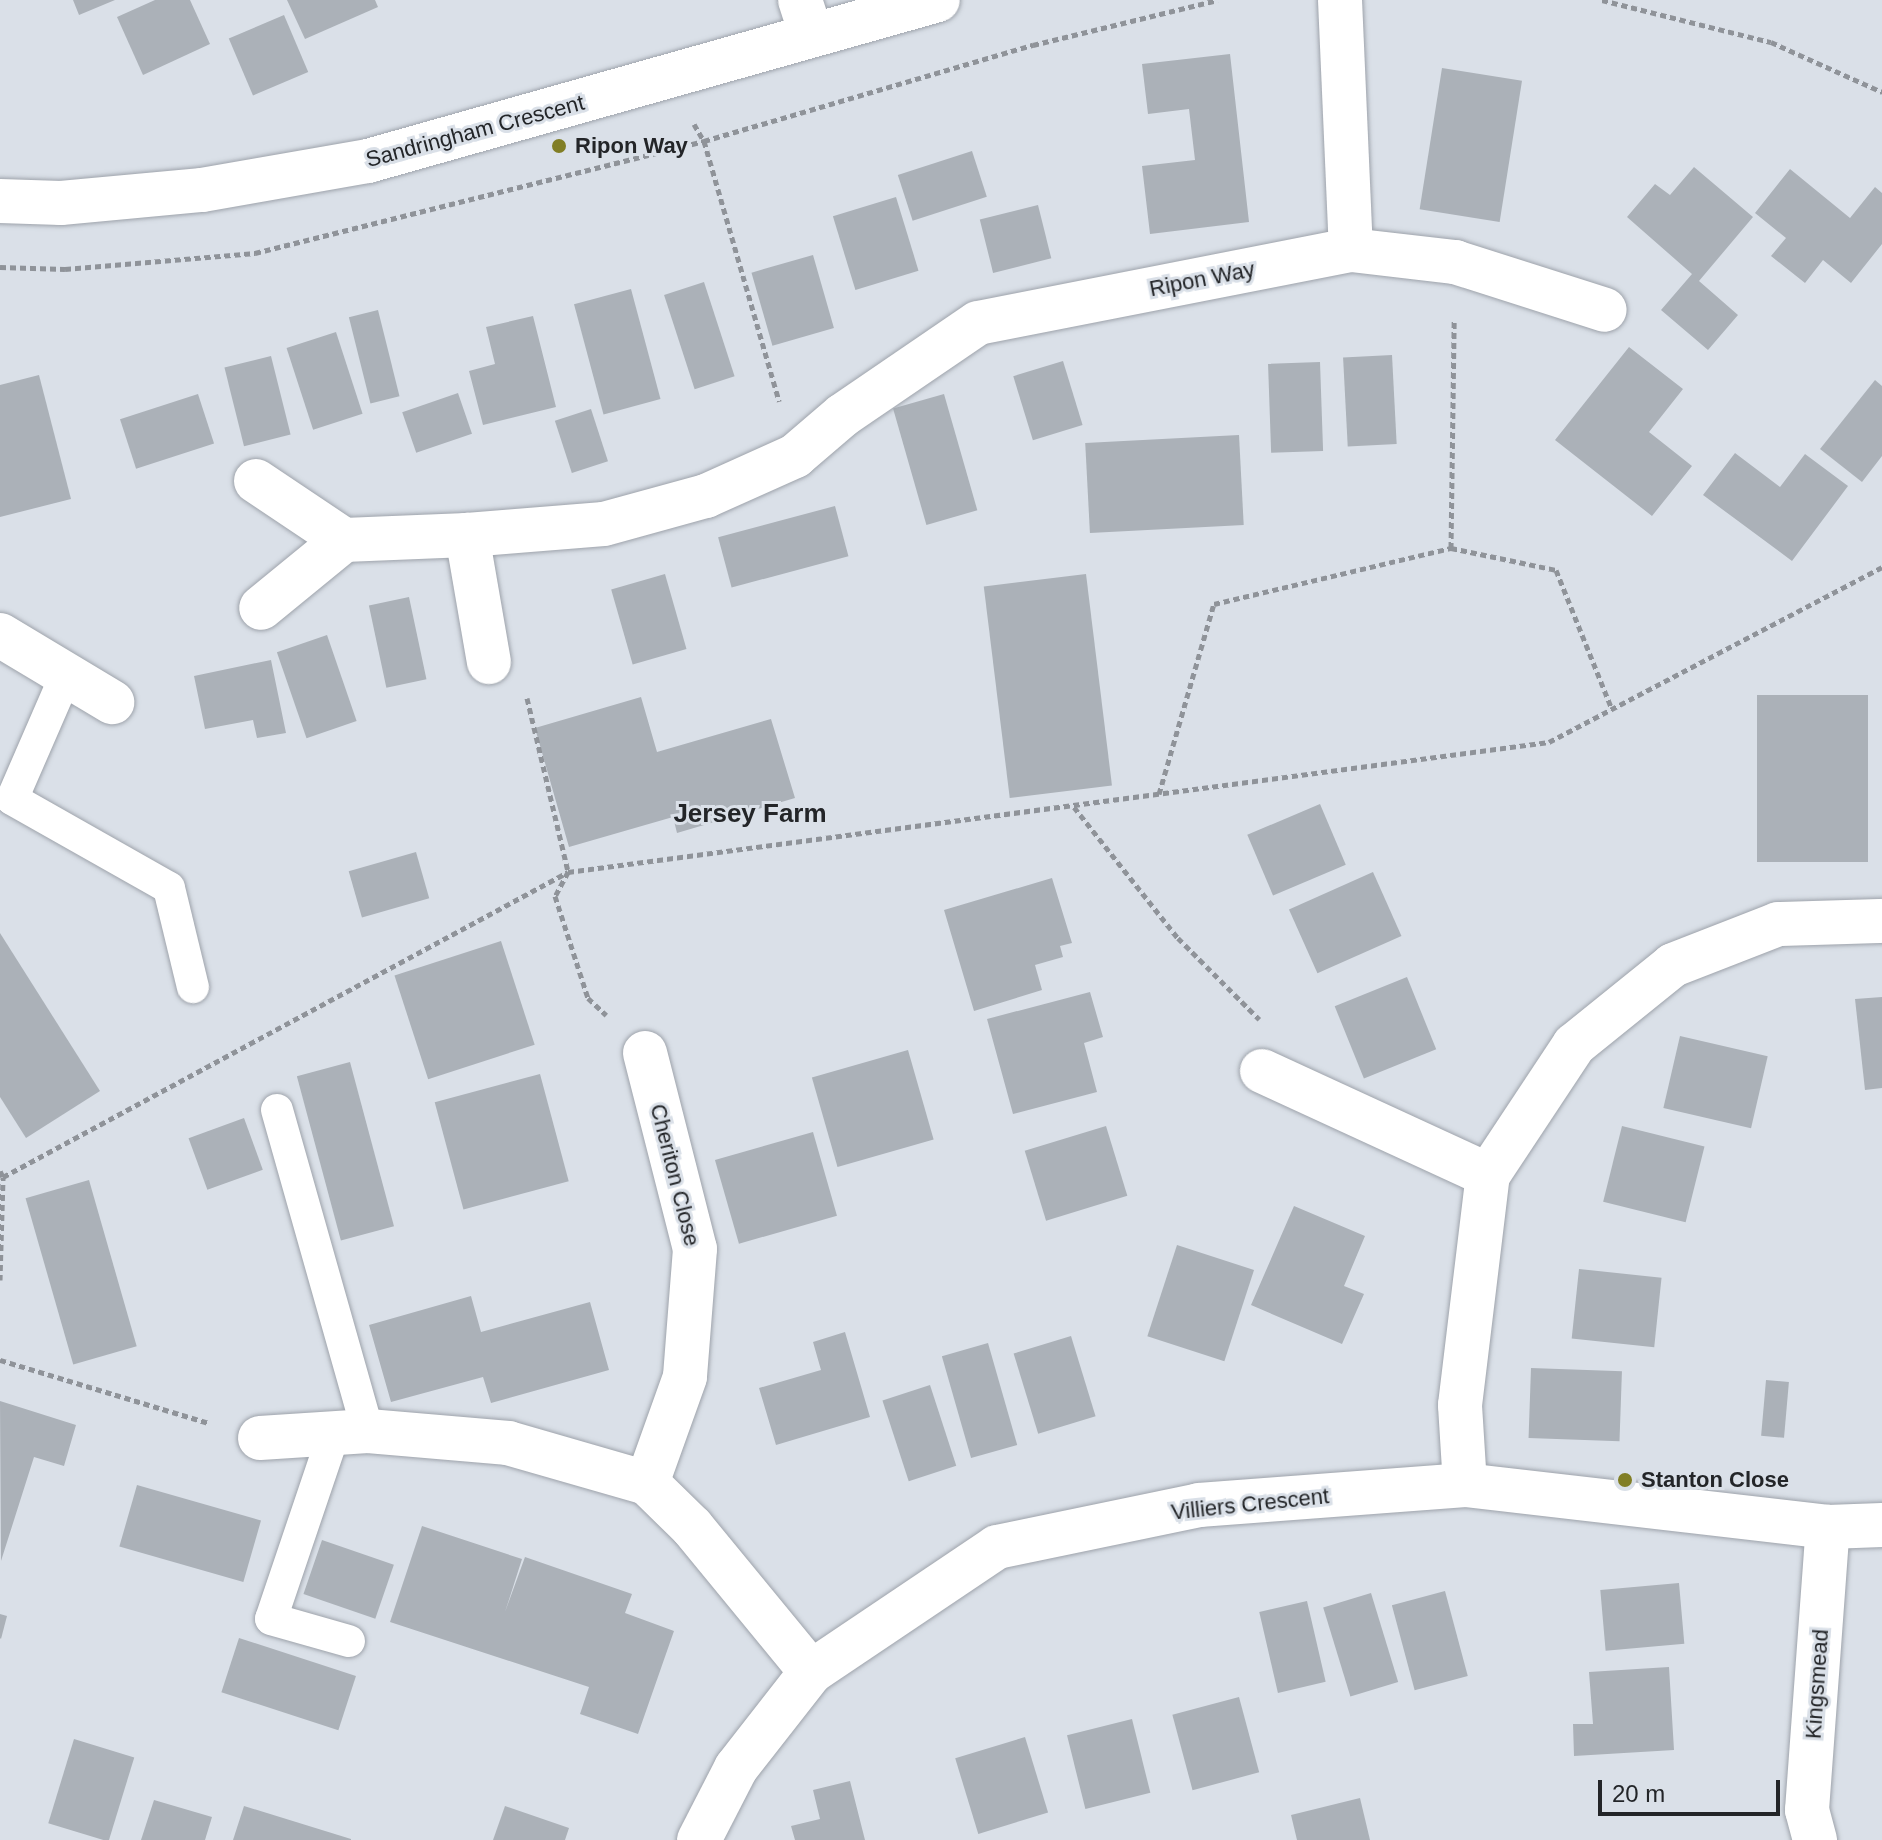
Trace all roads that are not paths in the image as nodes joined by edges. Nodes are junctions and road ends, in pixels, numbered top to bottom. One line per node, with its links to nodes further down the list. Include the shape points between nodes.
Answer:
1 (938, 0): 3 (street, Sandringham Crescent)
2 (1340, 0): 5 (street)
3 (805, 17): 4 (street, Sandringham Crescent, via 668,79 368,161 202,190 61,203)
4 (0, 201)
5 (1351, 250): 6 (street, Ripon Way, via 1455,262); 8 (street, Ripon Way, via 978,323 843,415 795,456 706,496 604,524)
6 (1605, 310)
7 (256, 481): 9 (street)
8 (467, 535): 9 (street, Ripon Way); 12 (street)
9 (344, 540): 10 (street)
10 (261, 608)
11 (0, 635): 13 (street)
12 (489, 662)
13 (66, 675): 14 (street); 16 (lane, via 12,799 169,888)
14 (112, 702)
15 (1882, 921): 20 (street, via 1778,924 1673,965 1574,1045)
16 (193, 987)
17 (645, 1053): 23 (street, Cheriton Close, via 695,1249 685,1377)
18 (1262, 1071): 20 (street)
19 (277, 1110): 21 (lane)
20 (1488, 1175): 24 (street, via 1460,1405)
21 (351, 1432): 22 (street); 23 (street, via 508,1443); 27 (lane, via 271,1619)
22 (260, 1438)
23 (647, 1483): 28 (street, via 692,1527)
24 (1465, 1485): 26 (street, Villiers Crescent); 28 (street, Villiers Crescent, via 1199,1505 997,1547)
25 (1882, 1525): 26 (street, Villiers Crescent)
26 (1828, 1527): 30 (street, Kingsmead, via 1807,1810)
27 (349, 1641)
28 (811, 1672): 29 (street, Villiers Crescent, via 736,1768)
29 (699, 1840)
30 (1815, 1840)

